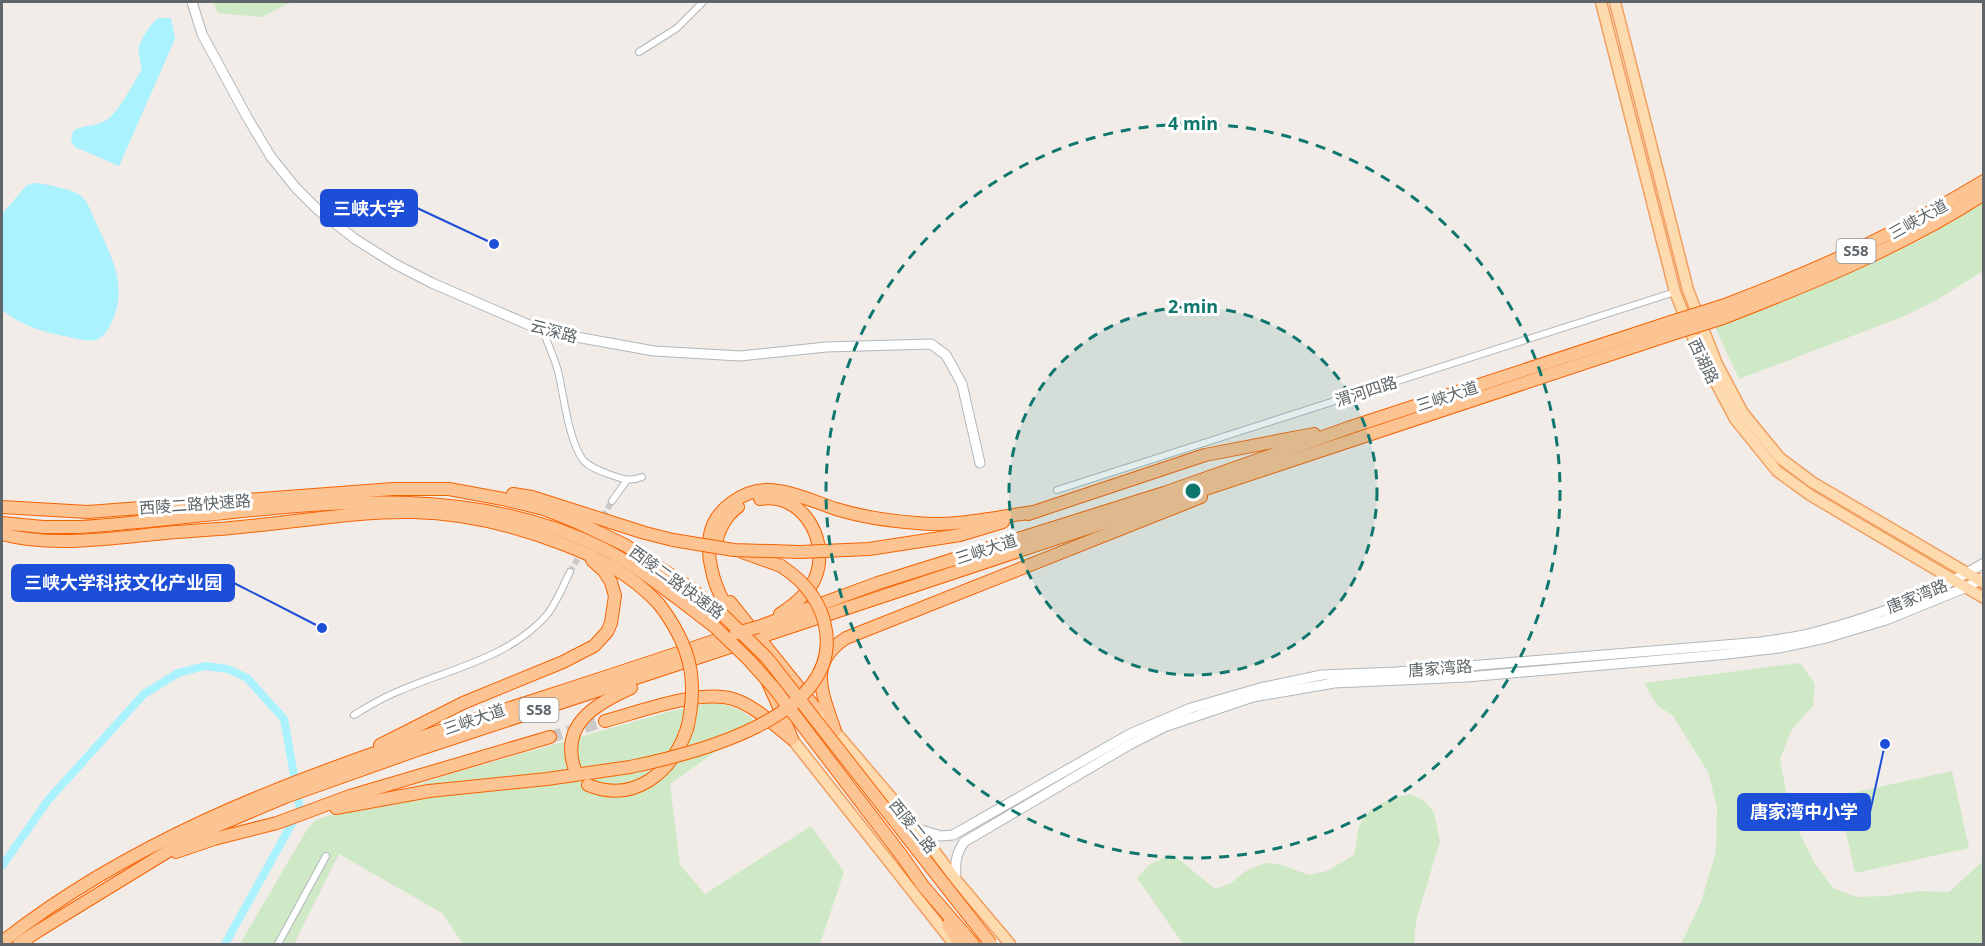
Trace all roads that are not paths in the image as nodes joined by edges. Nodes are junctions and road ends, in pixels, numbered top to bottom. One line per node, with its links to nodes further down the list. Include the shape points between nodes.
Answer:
1 (192, 2): 11 (main road, 云深路, via 202,34 271,157 318,210 395,264)
2 (704, 2): 5 (street, via 677,28)
3 (1601, 2): 8 (main road, 西湖路)
4 (1615, 2): 27 (main road, 西湖路, via 1688,290 1717,364 1743,413 1780,458 1812,482)
5 (639, 52)
6 (1983, 181): 9 (highway, 三峡大道 / S58, via 1884,238)
7 (1983, 194): 9 (highway, 三峡大道 / S58, via 1884,250 1814,283)
8 (1676, 292): 17 (street, 渭河四路); 28 (main road, 西湖路, via 1708,371 1735,419 1777,471 1810,495)
9 (1723, 312): 10 (highway, 三峡大道 / S58, bridge)
10 (1673, 327): 12 (highway, 三峡大道 / S58); 14 (highway, 三峡大道 / S58)
11 (543, 331): 13 (main road, 云深路, via 654,351 740,356 826,347 931,344 946,355 962,384); 16 (street, via 578,449 589,466)
12 (1348, 428): 21 (highway, via 1205,455); 32 (highway, 三峡大道 / S58, via 1164,493 878,583)
13 (980, 463)
14 (1277, 464): 32 (highway, 三峡大道 / S58); 39 (highway, via 846,638 824,658 820,675)
15 (642, 477): 16 (street)
16 (627, 480): 19 (street)
17 (1057, 490)
18 (485, 496): 20 (highway, 西陵二路快速路, via 449,489 393,489 88,512); 24 (highway, bridge, via 506,493 532,497 645,533); 61 (highway, 西陵二路快速路, bridge, via 544,509 625,545 722,614 767,658)
19 (612, 501)
20 (2, 507)
21 (1034, 512): 24 (highway, bridge, via 960,535 869,549); 35 (highway, via 934,525 871,518 769,490 740,497 718,517 710,534 710,559 717,586)
22 (2, 532): 23 (highway, via 26,539 81,541 363,513 414,512 496,522); 35 (highway, 西陵二路快速路, bridge, via 361,502 415,502 487,511 571,535 632,566 715,627)
23 (571, 547): 42 (highway, via 591,558 611,582 614,612 602,639 582,654 463,703); 46 (highway, bridge, via 615,568 659,604 680,636 693,683 687,729 669,764 651,780 627,789)
24 (734, 550): 49 (highway, bridge, via 768,560 792,573 810,591 824,621 824,663 809,689 762,722 691,753 630,767 547,780 429,791)
25 (1983, 563): 27 (main road, 唐家湾路)
26 (570, 572): 37 (street, via 547,614 499,652 400,690)
27 (1968, 573): 28 (main road, 唐家湾路); 29 (main road, 西湖路)
28 (1956, 580): 30 (main road, 西湖路); 50 (main road, 唐家湾路, via 1868,616 1815,632 1761,642 1322,675 1260,688 1191,708 1130,734 953,835 941,836)
29 (1982, 580): 30 (main road, 唐家湾路)
30 (1967, 587): 31 (main road, 西湖路); 53 (main road, 唐家湾路, via 1886,620 1779,648 1467,676 1334,682 1254,697 1164,727 964,842 955,861)
31 (1983, 598)
32 (761, 631): 33 (highway, 三峡大道 / S58, bridge); 36 (highway, via 807,590 817,575 820,553 806,515 787,502 768,497 749,501 732,511 717,537 720,577 728,599)
33 (737, 639): 34 (highway, 三峡大道 / S58); 42 (highway, 三峡大道 / S58)
34 (705, 656): 44 (highway, via 595,706 581,720 573,736 571,758); 45 (highway, 三峡大道 / S58)
35 (770, 684): 41 (highway); 54 (highway, 西陵二路快速路, bridge)
36 (816, 709): 39 (main road, 西陵二路)
37 (354, 715)
38 (605, 721): 41 (highway, via 714,696 752,708)
39 (835, 731): 43 (main road, 西陵二路)
40 (550, 737): 49 (highway)
41 (792, 739): 48 (main road)
42 (351, 761): 45 (highway, 三峡大道 / S58)
43 (862, 765): 48 (main road, via 844,753 827,762 828,779); 50 (main road, 西陵二路)
44 (575, 770)
45 (338, 772): 47 (highway, 三峡大道 / S58)
46 (588, 785)
47 (284, 791): 52 (highway, 三峡大道 / S58); 55 (highway, 三峡大道 / S58, via 179,832 126,860)
48 (839, 798): 58 (main road)
49 (302, 814): 52 (highway)
50 (918, 829): 53 (main road, 西陵二路)
51 (326, 856): 57 (street)
52 (153, 860): 56 (highway, 三峡大道 / S58)
53 (956, 880): 62 (main road, 西陵二路)
54 (923, 886): 59 (highway); 60 (highway, 西陵二路快速路)
55 (2, 942)
56 (19, 945)
57 (278, 945)
58 (954, 945)
59 (960, 945)
60 (973, 945)
61 (991, 945)
62 (1010, 945)

